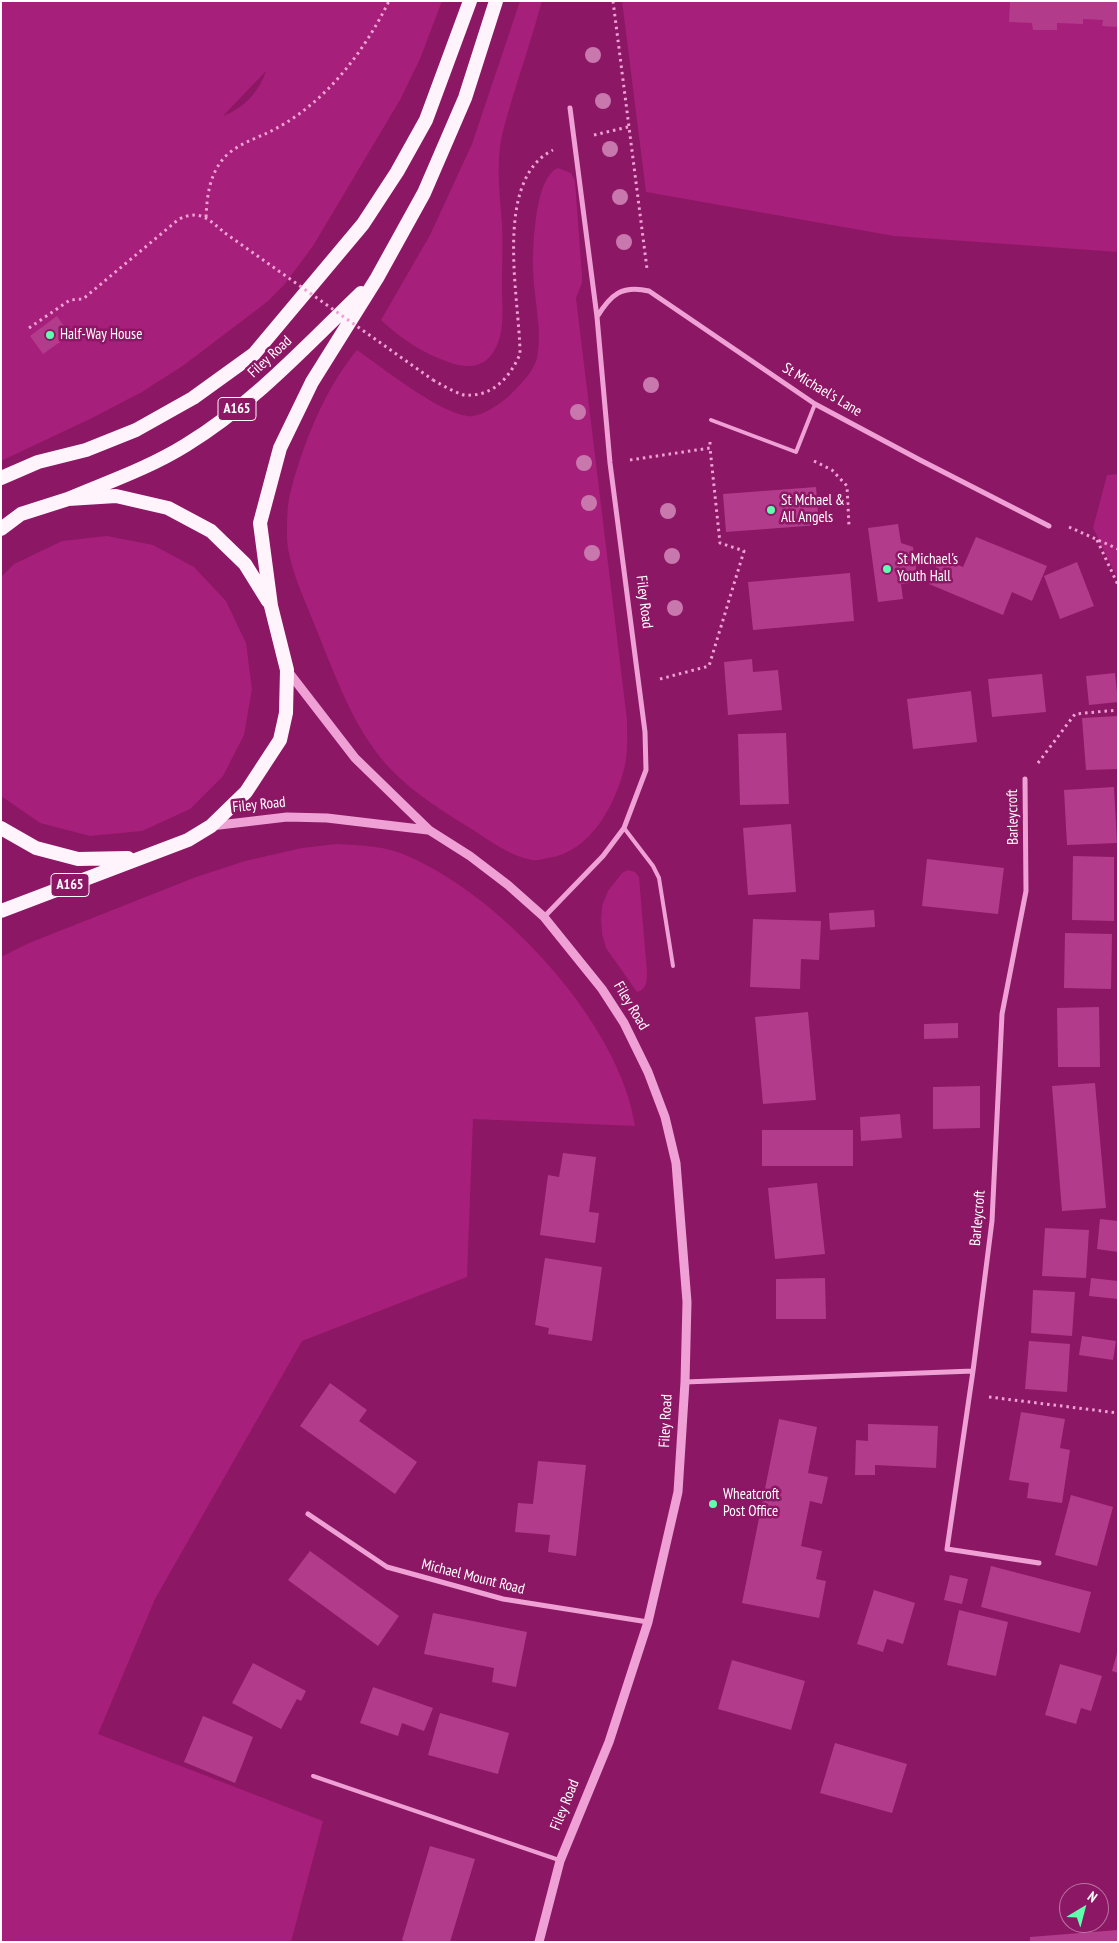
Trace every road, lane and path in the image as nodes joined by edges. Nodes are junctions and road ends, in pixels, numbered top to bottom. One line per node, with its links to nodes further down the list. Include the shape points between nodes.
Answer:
1 (389, 1): 8 (path, via 349,64 308,107 223,159 212,178)
2 (470, 1): 18 (highway, via 426,120 397,172 363,224 254,354 193,398 136,430 86,450 38,462)
3 (496, 1): 9 (highway, Filey Road / A165, via 462,107 424,193)
4 (613, 1): 6 (path)
5 (570, 108): 7 (street, Filey Road)
6 (628, 127): 7 (path); 10 (path)
7 (575, 140): 8 (path, bridge, via 548,153 527,174 513,230 520,354 503,381 492,390 479,394 463,395 434,380 225,234); 11 (street, Filey Road)
8 (206, 217): 12 (path, via 188,215 179,220 83,299 70,300)
9 (377, 278): 19 (highway, Filey Road / A165, via 234,410 186,445 142,468); 26 (highway, Filey Road / A165, via 312,382 280,448 260,523)
10 (649, 291): 11 (street, via 638,288 618,292); 13 (street, St Michael's Lane)
11 (597, 317): 17 (street, Filey Road)
12 (29, 328)
13 (814, 404): 16 (lane); 21 (street, St Michael's Lane)
14 (711, 420): 15 (path); 16 (lane)
15 (710, 448): 17 (path); 28 (path, via 720,543 744,551 709,666)
16 (796, 452): 20 (path, via 832,470 846,486)
17 (610, 463): 28 (street, Filey Road)
18 (1, 478)
19 (68, 499): 22 (highway, Filey Road / A165, via 21,514); 26 (highway, Filey Road / A165, via 116,496 168,508 211,531 245,564)
20 (849, 526)
21 (1049, 526): 23 (path, via 1061,524)
22 (1, 529)
23 (1097, 539): 24 (path); 25 (path)
24 (1118, 549)
25 (1118, 584)
26 (271, 606): 27 (highway, Filey Road / A165)
27 (287, 670): 31 (highway, Filey Road / A165, via 286,713 280,740 246,792); 34 (street, Filey Road, via 355,758)
28 (638, 685): 33 (street, Filey Road, via 645,732 646,770)
29 (1118, 710): 30 (path, via 1075,714)
30 (1025, 779): 39 (street, Barleycroft, via 1026,891 1002,1014 992,1221)
31 (211, 826): 34 (street, Filey Road, via 287,817 327,818); 35 (highway, Filey Road / A165, via 188,840)
32 (1, 828): 35 (highway, Filey Road / A165, via 36,848 78,859)
33 (624, 828): 37 (street, Filey Road, via 603,856); 38 (lane, via 659,878)
34 (429, 830): 37 (street, Filey Road, via 508,885)
35 (139, 858): 36 (highway, Filey Road / A165)
36 (1, 911)
37 (544, 917): 40 (street, Filey Road, via 602,989 624,1023 665,1117 676,1162 680,1206 687,1302)
38 (673, 966)
39 (973, 1371): 40 (street); 41 (street, Barleycroft)
40 (685, 1382): 45 (street, Filey Road, via 678,1492)
41 (970, 1395): 42 (path); 44 (street, Barleycroft, via 947,1549)
42 (1118, 1413)
43 (308, 1514): 45 (street, Michael Mount Road, via 387,1567 502,1599)
44 (1039, 1563)
45 (648, 1622): 47 (street, Filey Road, via 609,1742)
46 (313, 1776): 47 (lane)
47 (560, 1861): 48 (street, Filey Road)
48 (539, 1942)

